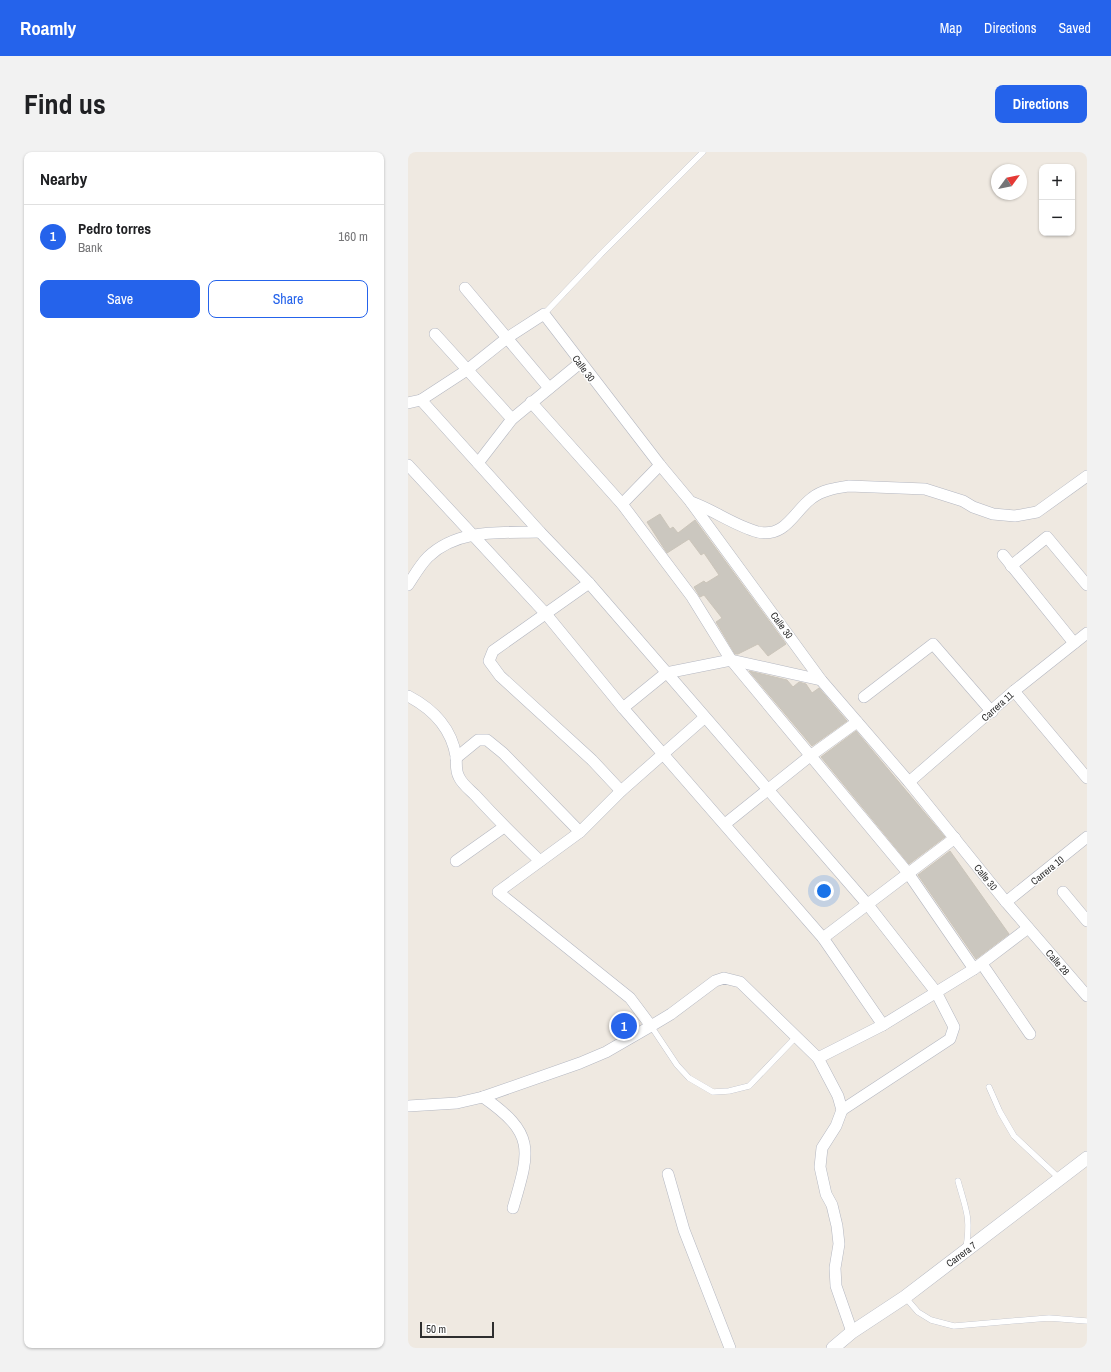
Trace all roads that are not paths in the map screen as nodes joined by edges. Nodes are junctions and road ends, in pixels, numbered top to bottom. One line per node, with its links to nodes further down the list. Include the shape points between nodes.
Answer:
1 (703, 152): 3 (lane)
2 (465, 288): 5 (street)
3 (544, 314): 5 (street); 6 (street, Calle 30)
4 (435, 334): 7 (street)
5 (507, 338): 7 (street); 8 (street)
6 (580, 363): 8 (street); 15 (street, Calle 30)
7 (467, 370): 9 (street); 12 (street)
8 (549, 388): 11 (street)
9 (421, 400): 10 (street); 13 (street)
10 (408, 402)
11 (531, 402): 12 (street); 18 (street)
12 (512, 419): 13 (street)
13 (478, 463): 19 (street)
14 (408, 465): 20 (street)
15 (660, 465): 17 (street, Calle 30); 18 (street)
16 (1087, 476): 17 (street, via 1037,512 1015,516 988,513 963,501 925,489 841,487 822,492 812,498 788,525 766,533 754,531)
17 (690, 501): 31 (street, Calle 30)
18 (622, 504): 29 (street, via 692,597)
19 (540, 532): 20 (street); 23 (street)
20 (474, 534): 24 (street, via 454,540 428,557); 26 (street)
21 (1003, 555): 22 (street)
22 (1011, 566): 25 (street, via 1047,537); 28 (street)
23 (590, 583): 26 (street); 30 (street)
24 (408, 585)
25 (1087, 585)
26 (546, 614): 35 (street); 44 (street, via 493,651 489,661 500,676)
27 (1087, 633): 28 (street, Carrera 11)
28 (1074, 643): 32 (street, Carrera 11)
29 (731, 660): 30 (street); 31 (street); 40 (street)
30 (666, 674): 35 (street); 37 (street)
31 (821, 680): 38 (street, Calle 30)
32 (1014, 691): 36 (street, Carrera 11); 42 (street)
33 (408, 696): 41 (street, via 425,705 436,715 448,734)
34 (864, 697): 36 (street, via 933,644)
35 (623, 708): 39 (street)
36 (992, 712): 43 (street, Carrera 11)
37 (704, 718): 39 (street); 45 (street)
38 (857, 722): 40 (street); 43 (street, Calle 30)
39 (662, 754): 44 (street); 46 (street)
40 (810, 756): 45 (street); 53 (street)
41 (456, 758): 47 (street, via 459,777); 48 (street, via 478,740 487,740 503,753)
42 (1087, 778)
43 (909, 782): 50 (street, Calle 30)
44 (621, 790): 48 (street)
45 (768, 790): 46 (street); 56 (street)
46 (725, 824): 59 (street)
47 (504, 827): 51 (street); 52 (street)
48 (580, 832): 52 (street)
49 (1087, 837): 55 (street, Carrera 10)
50 (955, 838): 53 (street); 55 (street, Calle 30)
51 (456, 861)
52 (540, 861): 64 (street, via 498,892 630,998)
53 (908, 873): 56 (street); 60 (street)
54 (1063, 892): 57 (street)
55 (1006, 902): 58 (street, Calle 30)
56 (868, 905): 59 (street); 61 (street)
57 (1087, 921)
58 (1028, 928): 60 (street); 62 (street, Calle 28)
59 (823, 938): 63 (street)
60 (978, 967): 61 (street); 65 (street)
61 (936, 992): 63 (street); 71 (street, via 954,1027 950,1039)
62 (1087, 996)
63 (883, 1025): 67 (street)
64 (651, 1026): 66 (street, via 724,978 732,979 746,987); 66 (lane, via 688,1078 713,1092 749,1086); 69 (street, via 606,1052 580,1063)
65 (1030, 1034)
66 (796, 1036): 67 (street)
67 (818, 1058): 71 (street, via 838,1096)
68 (989, 1086): 74 (lane, via 1014,1136)
69 (483, 1096): 70 (street, via 457,1103); 76 (street, via 517,1126 526,1144 524,1172)
70 (408, 1106)
71 (842, 1110): 80 (street, via 836,1126 822,1148 820,1167 837,1226 839,1244 835,1268 836,1286)
72 (1087, 1158): 74 (street, Carrera 7)
73 (668, 1174): 81 (street, via 684,1230)
74 (1060, 1179): 77 (street, Carrera 7)
75 (958, 1180): 77 (lane, via 968,1213)
76 (513, 1208)
77 (965, 1251): 78 (street, Carrera 7)
78 (905, 1297): 79 (lane, via 918,1312 931,1320 954,1326 1049,1318); 80 (street, Carrera 7)
79 (1087, 1320)
80 (852, 1332): 82 (street, Carrera 7)
81 (730, 1348)
82 (833, 1348)

